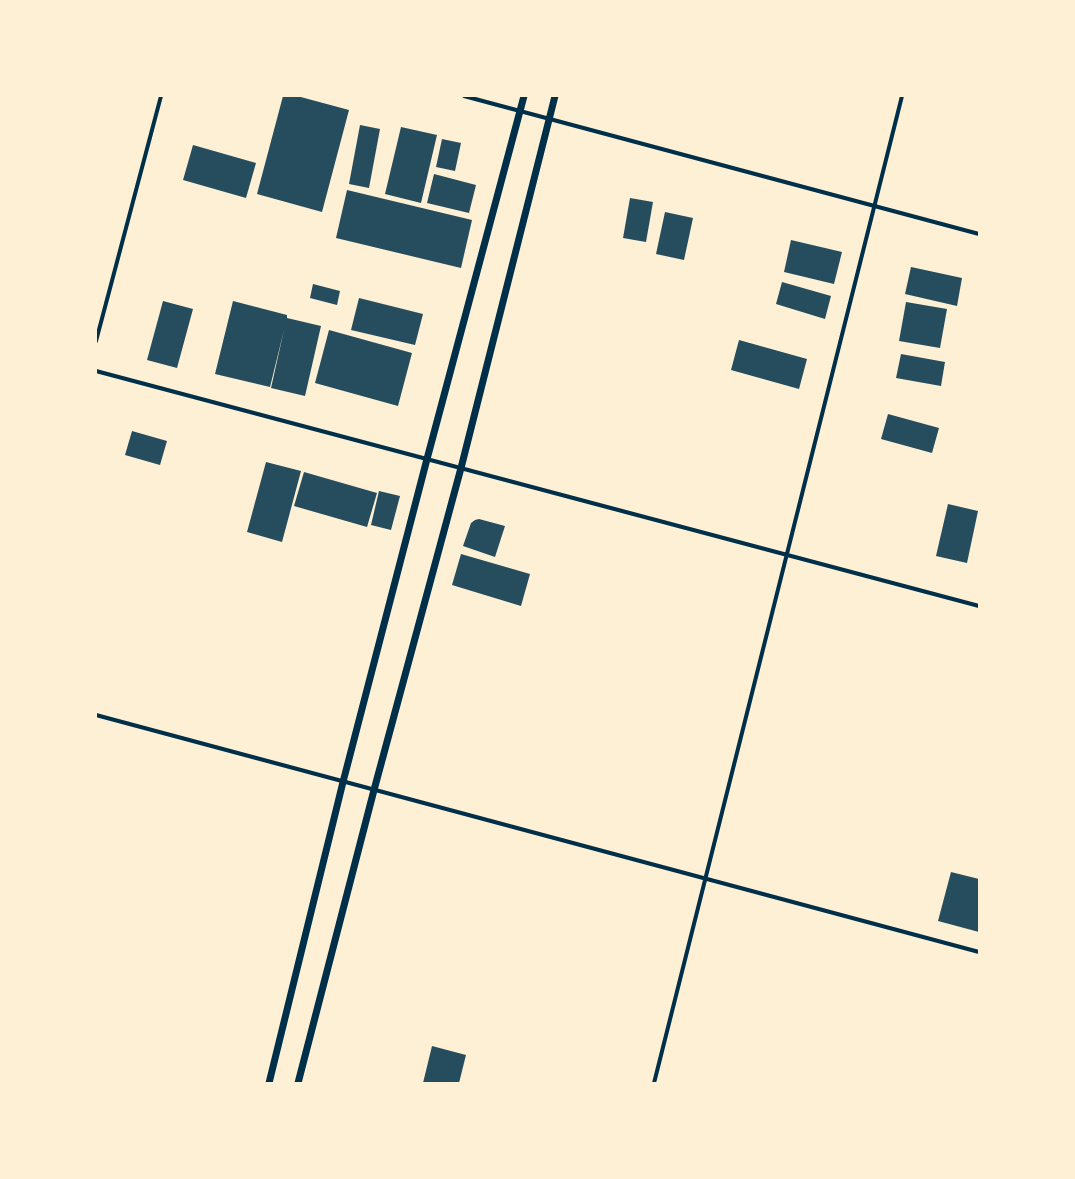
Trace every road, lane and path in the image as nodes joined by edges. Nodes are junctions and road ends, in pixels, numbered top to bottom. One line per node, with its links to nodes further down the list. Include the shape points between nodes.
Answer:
1 (161, 96): 10 (street)
2 (464, 96): 6 (street)
3 (524, 96): 6 (street)
4 (555, 96): 7 (street)
5 (902, 96): 8 (street)
6 (520, 111): 7 (street); 12 (street)
7 (549, 119): 8 (street); 13 (street)
8 (874, 206): 9 (street); 14 (street)
9 (979, 234)
10 (96, 341)
11 (96, 371): 12 (street)
12 (426, 459): 13 (street); 17 (street)
13 (461, 468): 14 (street); 18 (street)
14 (786, 555): 15 (street); 19 (street)
15 (979, 606)
16 (96, 715): 17 (street)
17 (343, 782): 18 (street); 21 (street)
18 (374, 790): 19 (street); 22 (street)
19 (705, 879): 20 (street); 23 (street)
20 (979, 952)
21 (269, 1083)
22 (298, 1083)
23 (654, 1083)

